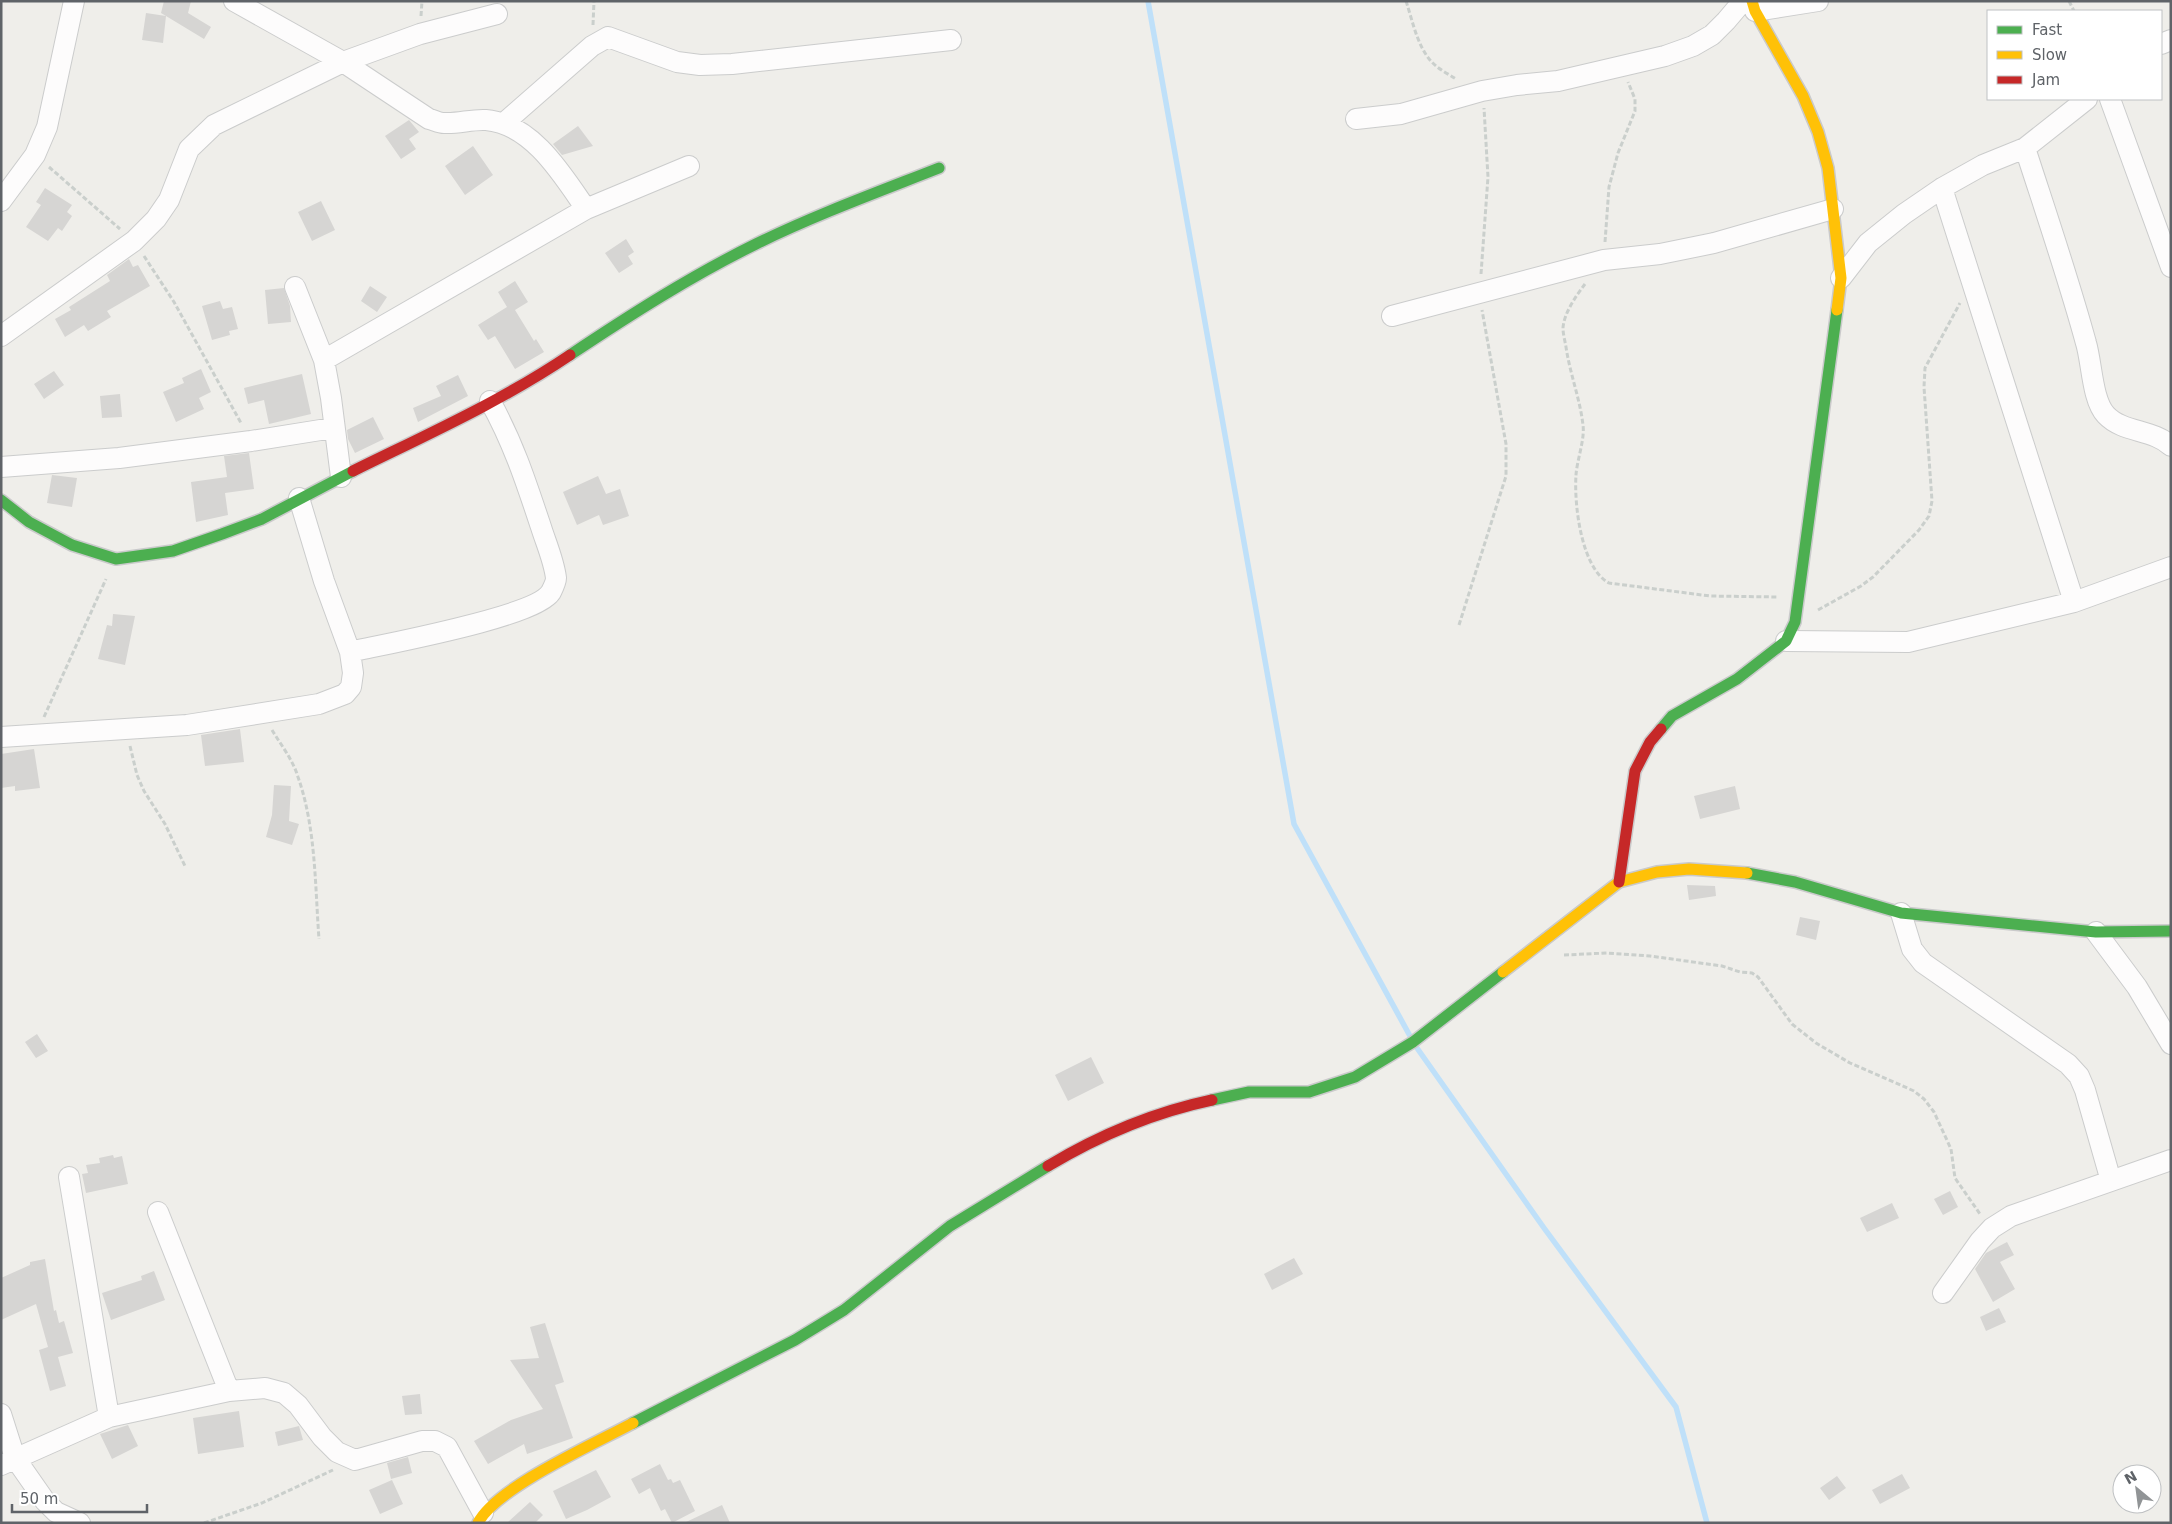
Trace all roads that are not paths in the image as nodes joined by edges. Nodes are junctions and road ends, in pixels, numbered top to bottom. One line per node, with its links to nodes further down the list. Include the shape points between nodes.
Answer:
1 (74, 1): 17 (street, via 47,127 35,155)
2 (234, 1): 5 (street)
3 (1818, 1): 4 (street)
4 (1750, 5): 11 (street, via 1693,46 1558,81 1518,84 1408,113); 19 (street, via 1807,105 1818,132 1828,168)
5 (259, 9): 8 (street)
6 (497, 14): 8 (street, via 420,34)
7 (951, 40): 12 (street, via 700,65 677,62 608,37 592,46)
8 (343, 62): 12 (street, via 429,119 444,123 485,120); 24 (street, via 214,125 189,149 169,200 134,242)
9 (2086, 100): 13 (street)
10 (2110, 100): 20 (street)
11 (1356, 119)
12 (504, 123): 18 (street, via 525,136 541,152)
13 (2025, 148): 16 (street, via 1983,165); 28 (street, via 2087,345 2099,403 2106,416 2117,423 2157,437)
14 (690, 166): 18 (street)
15 (940, 168): 26 (street, via 756,244 641,307 552,367)
16 (1942, 188): 21 (street, via 1868,243); 34 (street)
17 (1, 201)
18 (586, 209): 25 (street)
19 (1833, 209): 21 (street); 23 (street, via 1714,243 1660,254 1604,260)
20 (2171, 267)
21 (1841, 278): 35 (street, via 1795,622)
22 (295, 287): 25 (street)
23 (1392, 316)
24 (1, 336)
25 (324, 360): 27 (street)
26 (490, 401): 30 (street); 36 (street, via 522,469 550,555 556,580 551,593 541,601 507,615)
27 (333, 428): 29 (street, via 119,458); 30 (street)
28 (2171, 446)
29 (1, 467)
30 (341, 477): 31 (street)
31 (299, 498): 32 (street, via 262,519 173,551 116,559 72,545 29,522); 36 (street)
32 (1, 500)
33 (2171, 567): 34 (street)
34 (2074, 602): 35 (street, via 1908,642)
35 (1786, 641): 38 (street, via 1737,678 1672,716 1650,742 1635,771)
36 (350, 652): 37 (street, via 354,673 351,687 345,694 319,704 187,725)
37 (1, 737)
38 (1619, 882): 39 (street, via 1657,872 1690,869 1736,871 1795,882); 52 (street, via 1413,1042 1355,1077 1309,1092 1250,1092 1187,1105 1076,1149 950,1226 844,1310 795,1340 523,1482)
39 (1902, 913): 41 (street); 45 (street, via 1912,949 1923,963 2068,1064 2079,1076)
40 (2171, 931): 41 (street)
41 (2096, 932): 42 (street, via 2137,987)
42 (2171, 1044)
43 (2171, 1160): 45 (street)
44 (69, 1177): 50 (street)
45 (2111, 1181): 47 (street, via 2011,1216 1992,1228)
46 (158, 1212): 48 (street)
47 (1943, 1293)
48 (229, 1391): 50 (street); 52 (street, via 265,1388 284,1392 298,1404 337,1452 355,1460 422,1441 435,1441 447,1447)
49 (1, 1414): 51 (street)
50 (109, 1417): 51 (street)
51 (8, 1462): 53 (street, via 56,1512)
52 (480, 1518)
53 (80, 1523)

